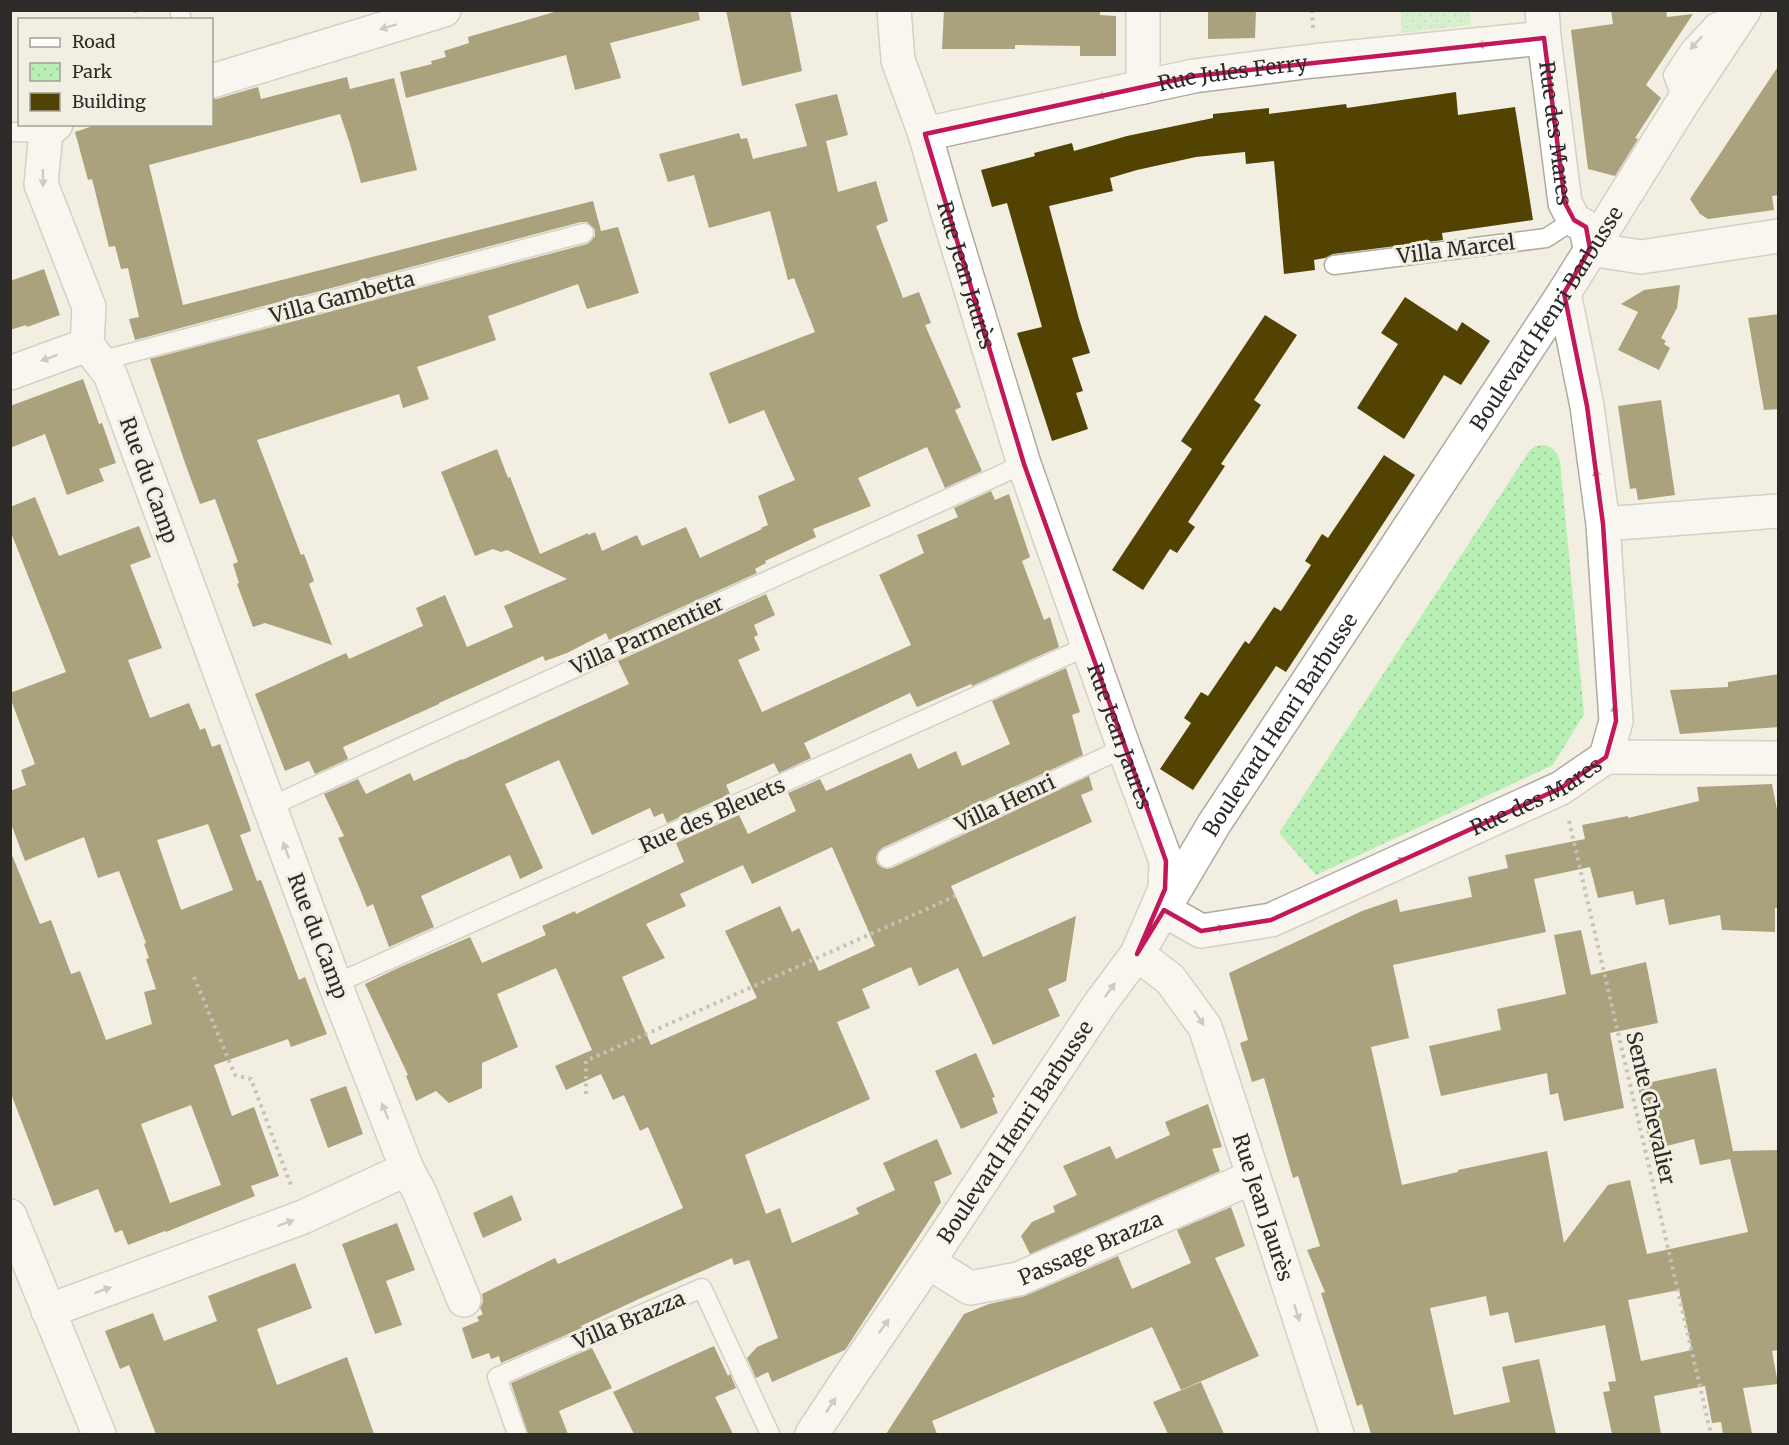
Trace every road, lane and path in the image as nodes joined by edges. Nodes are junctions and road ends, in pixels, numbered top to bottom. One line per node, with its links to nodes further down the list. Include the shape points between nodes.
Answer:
1 (894, 10): 10 (street, Rue Jean Jaurès, via 898,60)
2 (1143, 10): 7 (street)
3 (1744, 11): 14 (street, Boulevard Henri Barbusse)
4 (435, 12): 6 (street, one-way to 6)
5 (1543, 24): 7 (street, Rue Jules Ferry, one-way to 7, via 1313,61 1194,75); 11 (street, Rue des Mares, via 1565,203)
6 (213, 81)
7 (1143, 87): 10 (street, Rue Jules Ferry, one-way to 10)
8 (51, 129): 9 (lane); 17 (street, one-way to 17, via 41,183 89,307)
9 (10, 132)
10 (925, 134): 19 (street, Rue Jean Jaurès)
11 (1574, 220): 14 (street, Rue des Mares, via 1586,227); 15 (lane, Villa Marcel, via 1546,238)
12 (584, 233): 17 (lane, Villa Gambetta)
13 (1779, 236): 14 (street, via 1641,257)
14 (1590, 249): 16 (street, Boulevard Henri Barbusse)
15 (1334, 265)
16 (1564, 293): 21 (street, Rue des Mares, one-way to 16, via 1587,406); 30 (street, Boulevard Henri Barbusse, via 1214,824)
17 (94, 352): 18 (street, one-way to 18); 27 (street, Rue du Camp, via 110,374)
18 (10, 372)
19 (1024, 464): 22 (street, Rue Jean Jaurès); 27 (lane, Villa Parmentier)
20 (1779, 511): 21 (street)
21 (1604, 524): 24 (street, Rue des Mares, one-way to 21, via 1616,721)
22 (1088, 646): 23 (street, Rue Jean Jaurès); 33 (lane, Rue des Bleuets)
23 (1124, 748): 28 (lane, Villa Henri); 31 (street, Rue Jean Jaurès, via 1166,861 1165,889)
24 (1606, 757): 25 (street); 26 (street, Rue des Mares)
25 (1779, 758)
26 (1562, 788): 30 (street, Rue des Mares, one-way to 26, via 1202,931 1271,920); 47 (path, Sente Chevalier)
27 (270, 807): 33 (street, Rue du Camp, one-way to 27)
28 (887, 858)
29 (958, 895): 34 (path, via 586,1060)
30 (1164, 910): 31 (street, Boulevard Henri Barbusse)
31 (1150, 963): 36 (street, Rue Jean Jaurès, one-way to 36, via 1170,979 1205,1028); 39 (street, Boulevard Henri Barbusse, one-way to 31, via 1099,1005)
32 (194, 977): 38 (path, via 234,1076 250,1079)
33 (335, 984): 35 (street, Rue du Camp, one-way to 33)
34 (586, 1094)
35 (407, 1169): 38 (street); 40 (street, Rue du Camp)
36 (1253, 1177): 39 (street, Passage Brazza, via 1018,1279 970,1288); 46 (street, Rue Jean Jaurès, one-way to 46)
37 (10, 1216): 41 (street)
38 (303, 1217): 41 (street, one-way to 38)
39 (928, 1262): 45 (street, Boulevard Henri Barbusse, one-way to 39)
40 (464, 1300)
41 (48, 1311): 42 (street)
42 (99, 1434)
43 (517, 1434): 44 (lane, Villa Brazza, via 497,1377 702,1288)
44 (770, 1434)
45 (812, 1434)
46 (1337, 1434)
47 (1711, 1434)

